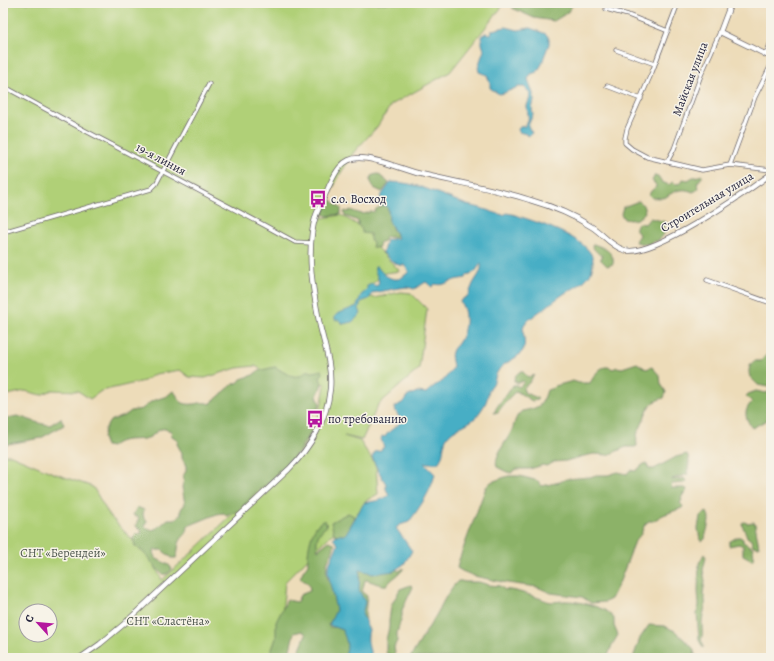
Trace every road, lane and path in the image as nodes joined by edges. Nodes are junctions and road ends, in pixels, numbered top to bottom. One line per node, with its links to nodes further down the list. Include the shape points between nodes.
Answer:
1 (678, 3): 4 (street)
2 (731, 3): 5 (street, Майская улица)
3 (606, 9): 4 (street)
4 (668, 31): 10 (street)
5 (720, 32): 8 (street); 16 (street, Майская улица)
6 (771, 42): 8 (street)
7 (616, 50): 10 (street)
8 (766, 54): 9 (street)
9 (771, 57)
10 (655, 64): 15 (street)
11 (771, 65): 17 (street, via 755,97)
12 (209, 84): 19 (street)
13 (3, 86): 19 (street, 19-я линия)
14 (607, 86): 15 (street)
15 (641, 99): 16 (street, via 627,129 625,143 647,157)
16 (667, 162): 17 (street, via 702,170)
17 (730, 165): 18 (street)
18 (771, 170)
19 (163, 171): 21 (street, via 151,190); 22 (street, 19-я линия, via 295,242)
20 (771, 174): 22 (street, Строительная улица, via 671,238 631,252 616,246 590,226 546,205 358,158 348,160 331,181 316,216)
21 (3, 232)
22 (311, 243): 25 (street, via 312,280 330,375 330,390 319,429 312,442 289,469 124,624)
23 (707, 280): 24 (street)
24 (771, 303)
25 (80, 658)

